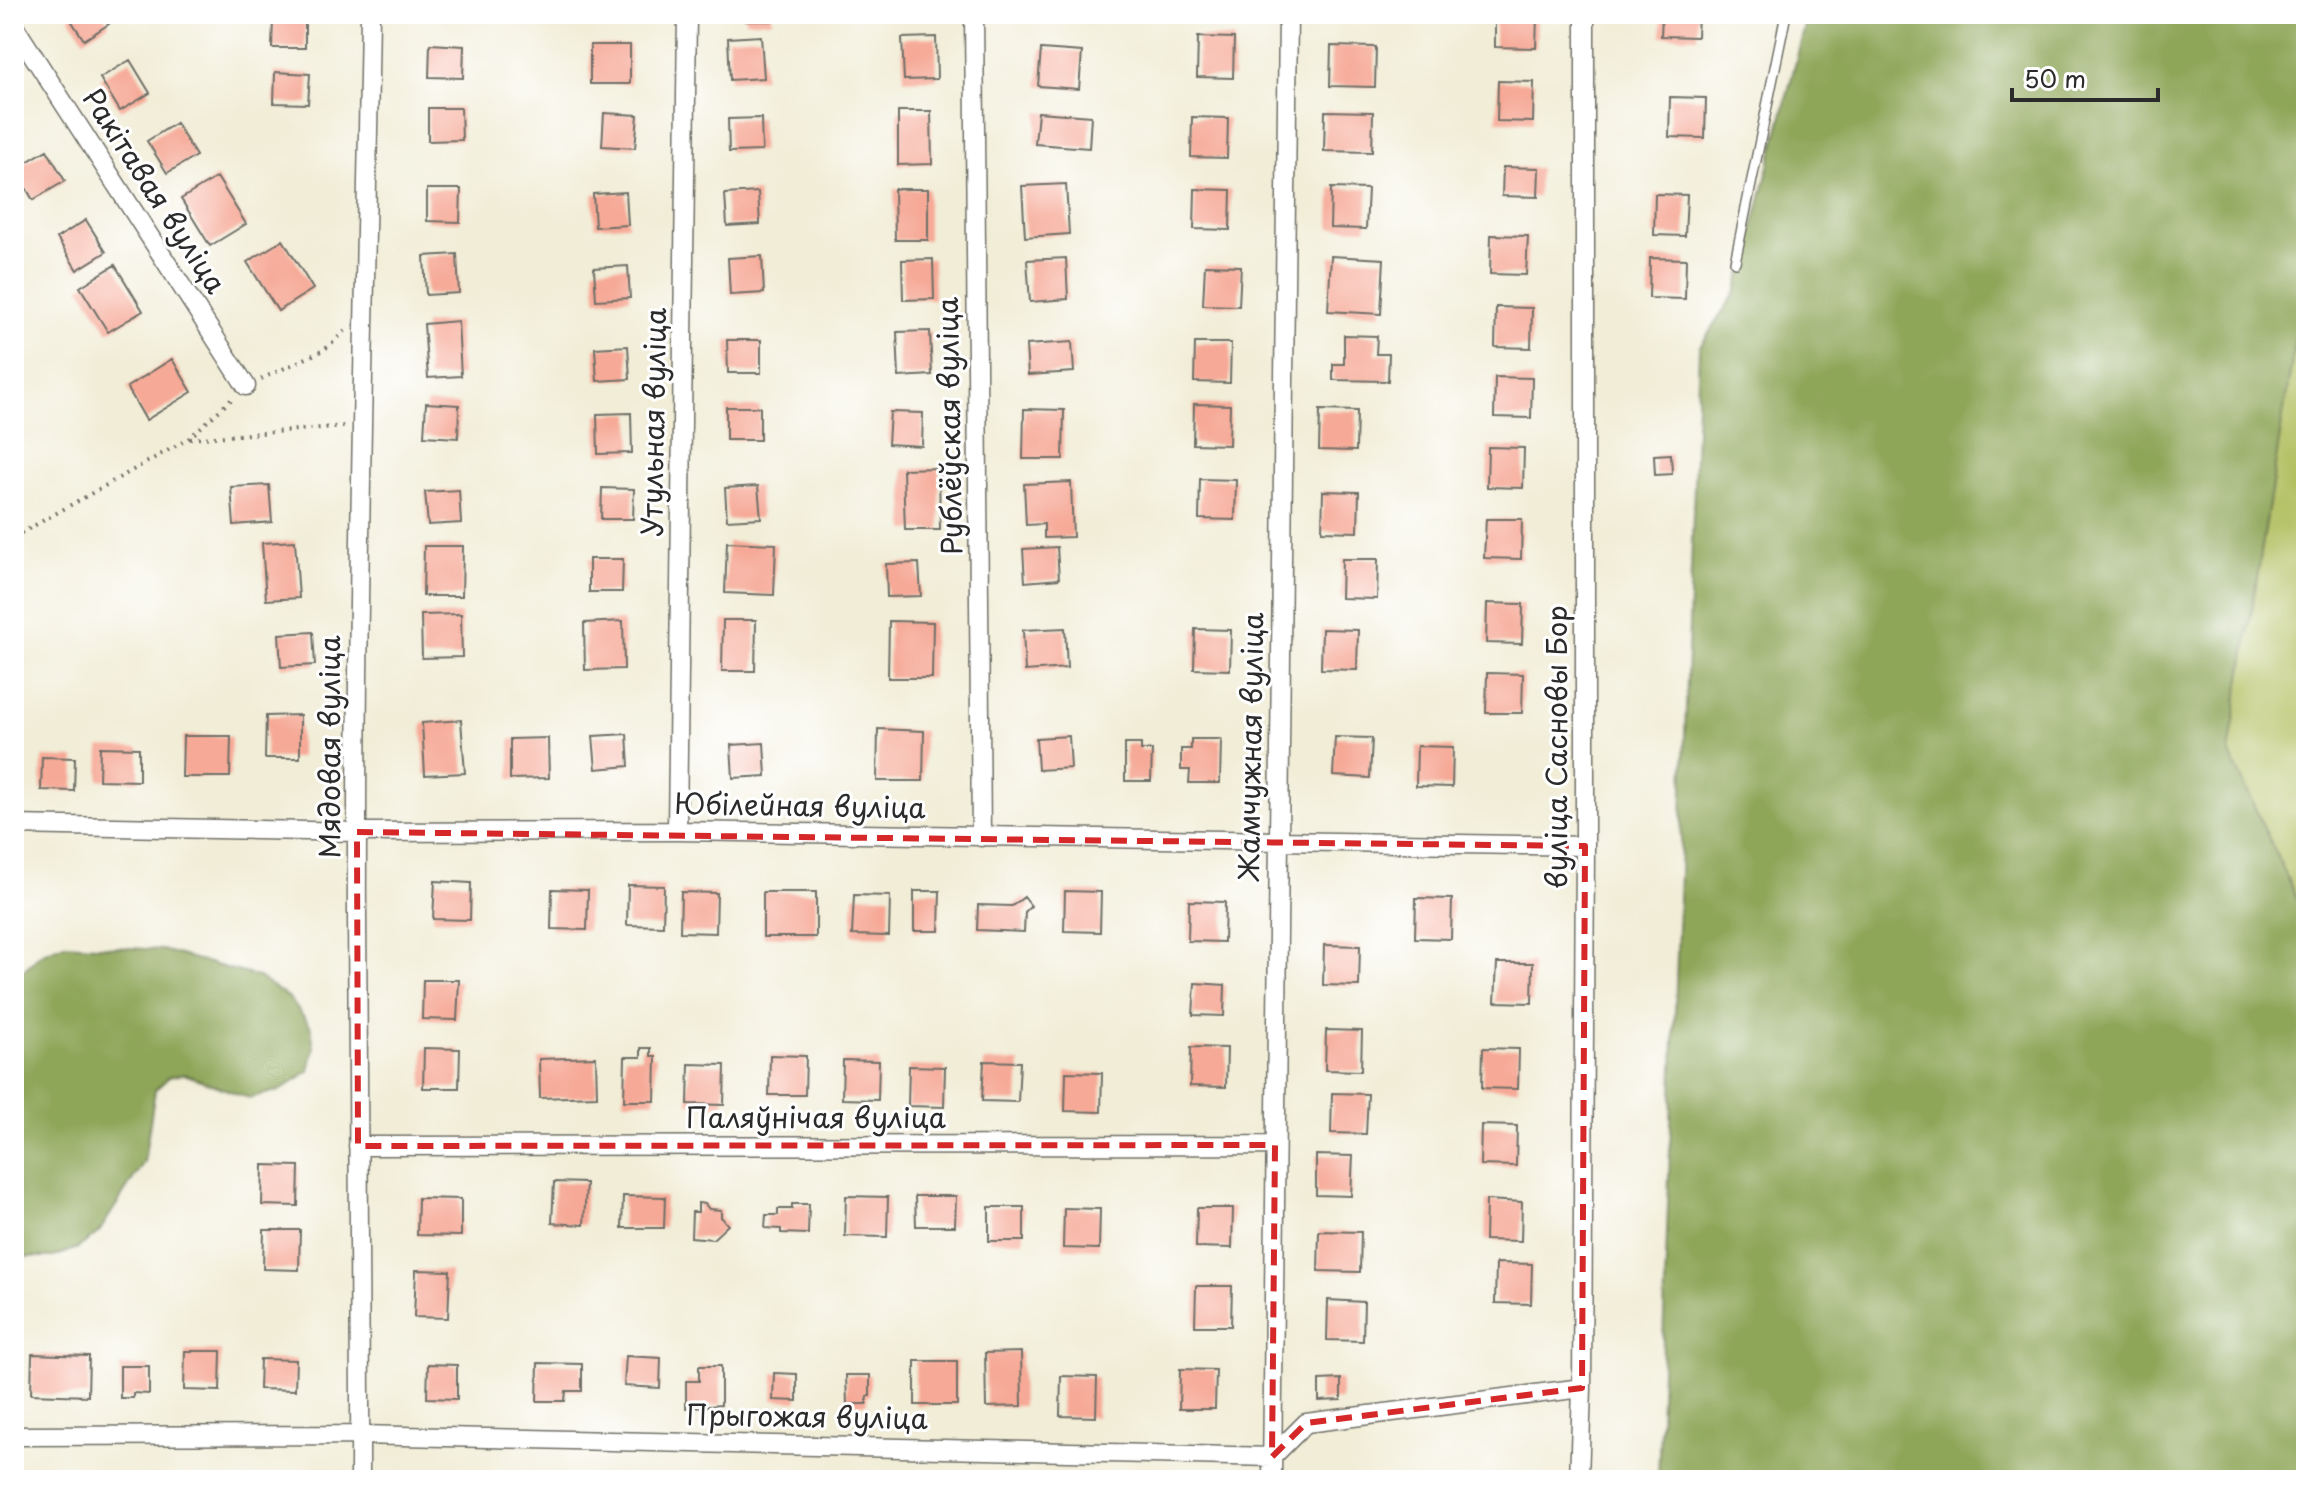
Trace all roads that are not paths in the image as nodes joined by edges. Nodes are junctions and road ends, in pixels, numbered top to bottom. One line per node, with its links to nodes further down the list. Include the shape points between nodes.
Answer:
1 (370, 14): 12 (street, Мядовая вуліца)
2 (687, 14): 11 (street, Утульная вуліца)
3 (974, 14): 13 (street, Рублёўская вуліца)
4 (1288, 14): 14 (street, Жамчужная вуліца)
5 (1585, 14): 15 (street, вуліца Сасновы Бор)
6 (1786, 14): 8 (lane)
7 (14, 26): 9 (street, Ракітавая вуліца)
8 (1735, 262)
9 (246, 386)
10 (14, 825): 12 (street, Юбілейная вуліца)
11 (677, 831): 12 (street, Юбілейная вуліца); 13 (street, Юбілейная вуліца)
12 (357, 832): 17 (street, Мядовая вуліца)
13 (981, 837): 14 (street, Юбілейная вуліца)
14 (1278, 842): 15 (street, Юбілейная вуліца); 16 (street, Жамчужная вуліца)
15 (1585, 846): 18 (street, вуліца Сасновы Бор)
16 (1275, 1145): 17 (street, Паляўнічая вуліца); 21 (street, Жамчужная вуліца)
17 (358, 1146): 19 (street, Мядовая вуліца)
18 (1582, 1388): 21 (street, via 1306,1423); 24 (street, вуліца Сасновы Бор)
19 (360, 1435): 20 (street, Прыгожая вуліца); 21 (street, Прыгожая вуліца); 22 (street, Мядовая вуліца)
20 (14, 1436)
21 (1272, 1457): 23 (street, Жамчужная вуліца)
22 (360, 1480)
23 (1272, 1480)
24 (1579, 1480)

